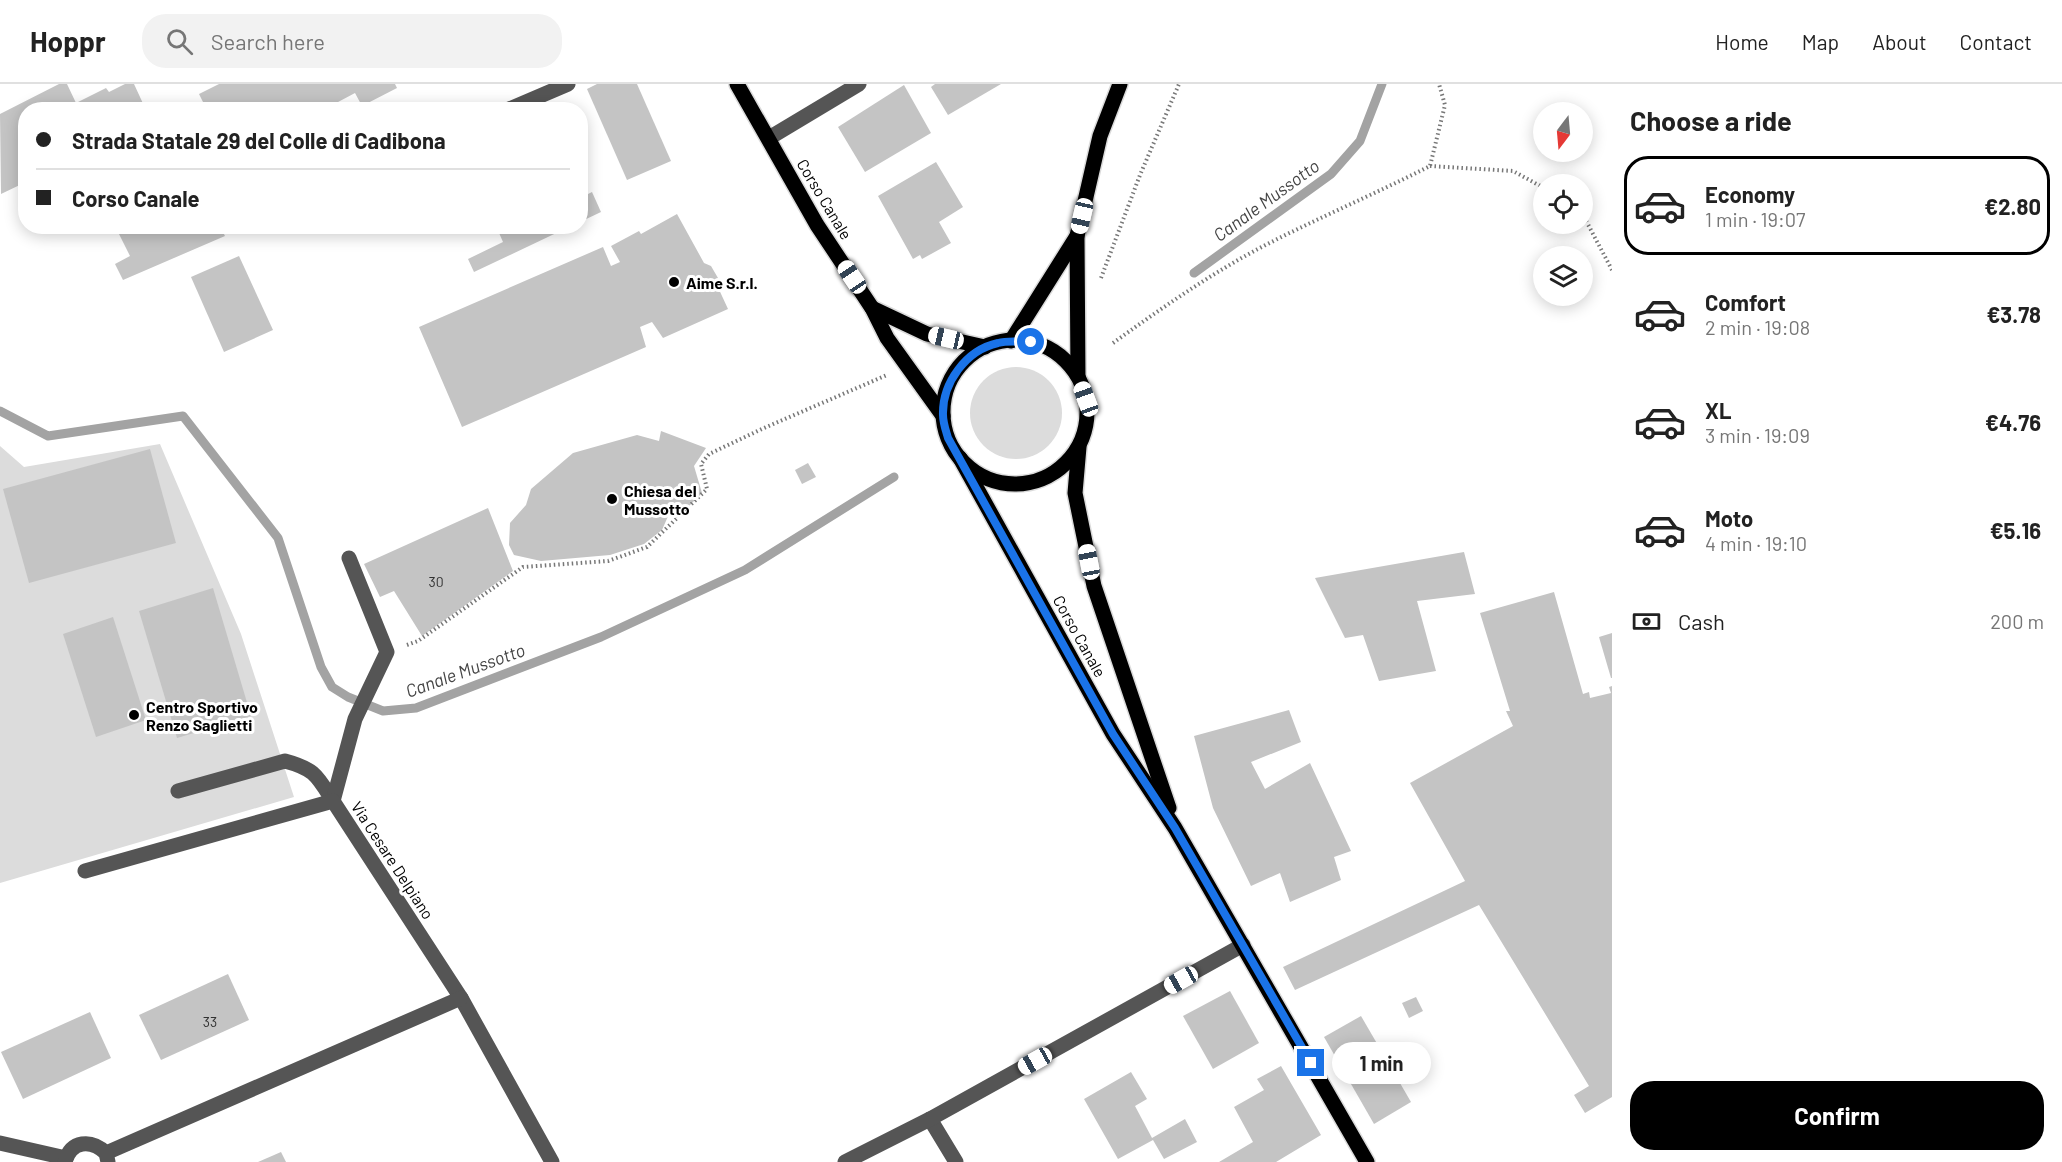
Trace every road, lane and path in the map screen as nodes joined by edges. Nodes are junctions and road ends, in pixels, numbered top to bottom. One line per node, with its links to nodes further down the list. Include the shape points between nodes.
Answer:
1 (568, 84): 8 (street)
2 (725, 84): 9 (main road, Corso Canale)
3 (737, 84): 9 (main road, Corso Canale)
4 (860, 84): 10 (street)
5 (1120, 84): 14 (main road, via 1100,136)
6 (1179, 84): 16 (path)
7 (1439, 84): 11 (path, via 1445,105)
8 (526, 102)
9 (750, 109): 10 (main road, Corso Canale)
10 (769, 138): 17 (main road, Corso Canale, via 817,225)
11 (1430, 166): 12 (path, via 1513,171); 19 (path, via 1253,252)
12 (1533, 182)
13 (1593, 234): 15 (path)
14 (1077, 236): 18 (main road); 22 (main road)
15 (1612, 270)
16 (1098, 286)
17 (872, 308): 20 (main road, via 927,334); 21 (main road, Corso Canale)
18 (1011, 341): 20 (main road); 22 (main road, via 1031,342 1049,349)
19 (1113, 343)
20 (985, 347): 23 (main road, via 967,359 954,375 945,394)
21 (907, 366): 23 (main road, Corso Canale); 27 (path, via 709,454 701,464 707,489 647,547 608,561 523,567 418,641)
22 (1078, 376): 24 (main road, via 1086,399 1087,423)
23 (943, 416): 25 (main road, via 948,438)
24 (1079, 447): 25 (main road, via 1065,465 1045,478 1023,484 999,483 978,474); 30 (main road, Corso Canale, via 1076,493 1094,586)
25 (960, 458): 30 (main road, Corso Canale, via 1113,734)
26 (349, 558): 27 (street)
27 (387, 652): 29 (street, via 355,719)
28 (178, 791): 29 (street, via 285,761 302,765 316,775)
29 (333, 801): 31 (street, Via Cesare Delpiano); 33 (street, Via Cesare Delpiano)
30 (1175, 828): 32 (main road, Corso Canale)
31 (85, 871)
32 (1243, 945): 34 (street); 41 (main road, Corso Canale)
33 (461, 998): 36 (street); 38 (street, Via Cesare Delpiano)
34 (930, 1119): 39 (street); 40 (street)
35 (0, 1143): 37 (street)
36 (107, 1157): 37 (street, via 95,1144 81,1143 74,1146)
37 (66, 1160)
38 (552, 1162)
39 (844, 1162)
40 (956, 1162)
41 (1367, 1162)

